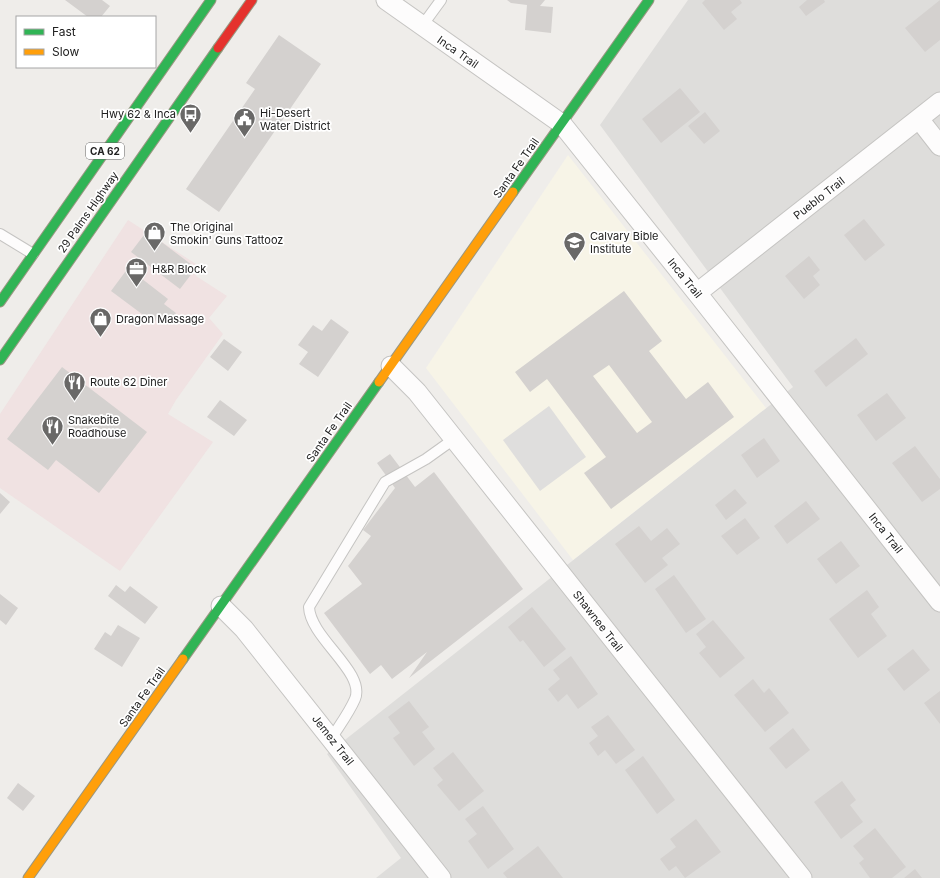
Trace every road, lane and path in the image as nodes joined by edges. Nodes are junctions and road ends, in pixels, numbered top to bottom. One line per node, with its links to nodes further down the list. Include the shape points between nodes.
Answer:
1 (211, 0): 12 (street, 29 Palms Highway / CA 62)
2 (252, 0): 15 (street, 29 Palms Highway / CA 62)
3 (386, 0): 6 (street, Inca Trail)
4 (441, 0): 6 (lane)
5 (649, 0): 9 (street, Santa Fe Trail)
6 (422, 26): 9 (street, Inca Trail)
7 (940, 102): 8 (street, Pueblo Trail)
8 (919, 119): 10 (street); 13 (street, Pueblo Trail)
9 (562, 124): 13 (street, Inca Trail); 16 (street, Santa Fe Trail)
10 (940, 146)
11 (0, 234): 12 (lane)
12 (33, 254): 14 (street, 29 Palms Highway / CA 62)
13 (697, 293): 18 (street, Inca Trail)
14 (0, 302)
15 (0, 360)
16 (391, 366): 17 (street, Shawnee Trail, via 417,392); 19 (street, Santa Fe Trail)
17 (454, 439): 20 (lane, via 421,462 385,482 309,606 314,626 357,685 355,698); 23 (street, Shawnee Trail)
18 (940, 602)
19 (221, 606): 20 (street, Jemez Trail, via 244,629); 21 (street, Santa Fe Trail)
20 (331, 738): 22 (street, Jemez Trail)
21 (28, 878)
22 (441, 878)
23 (802, 878)

